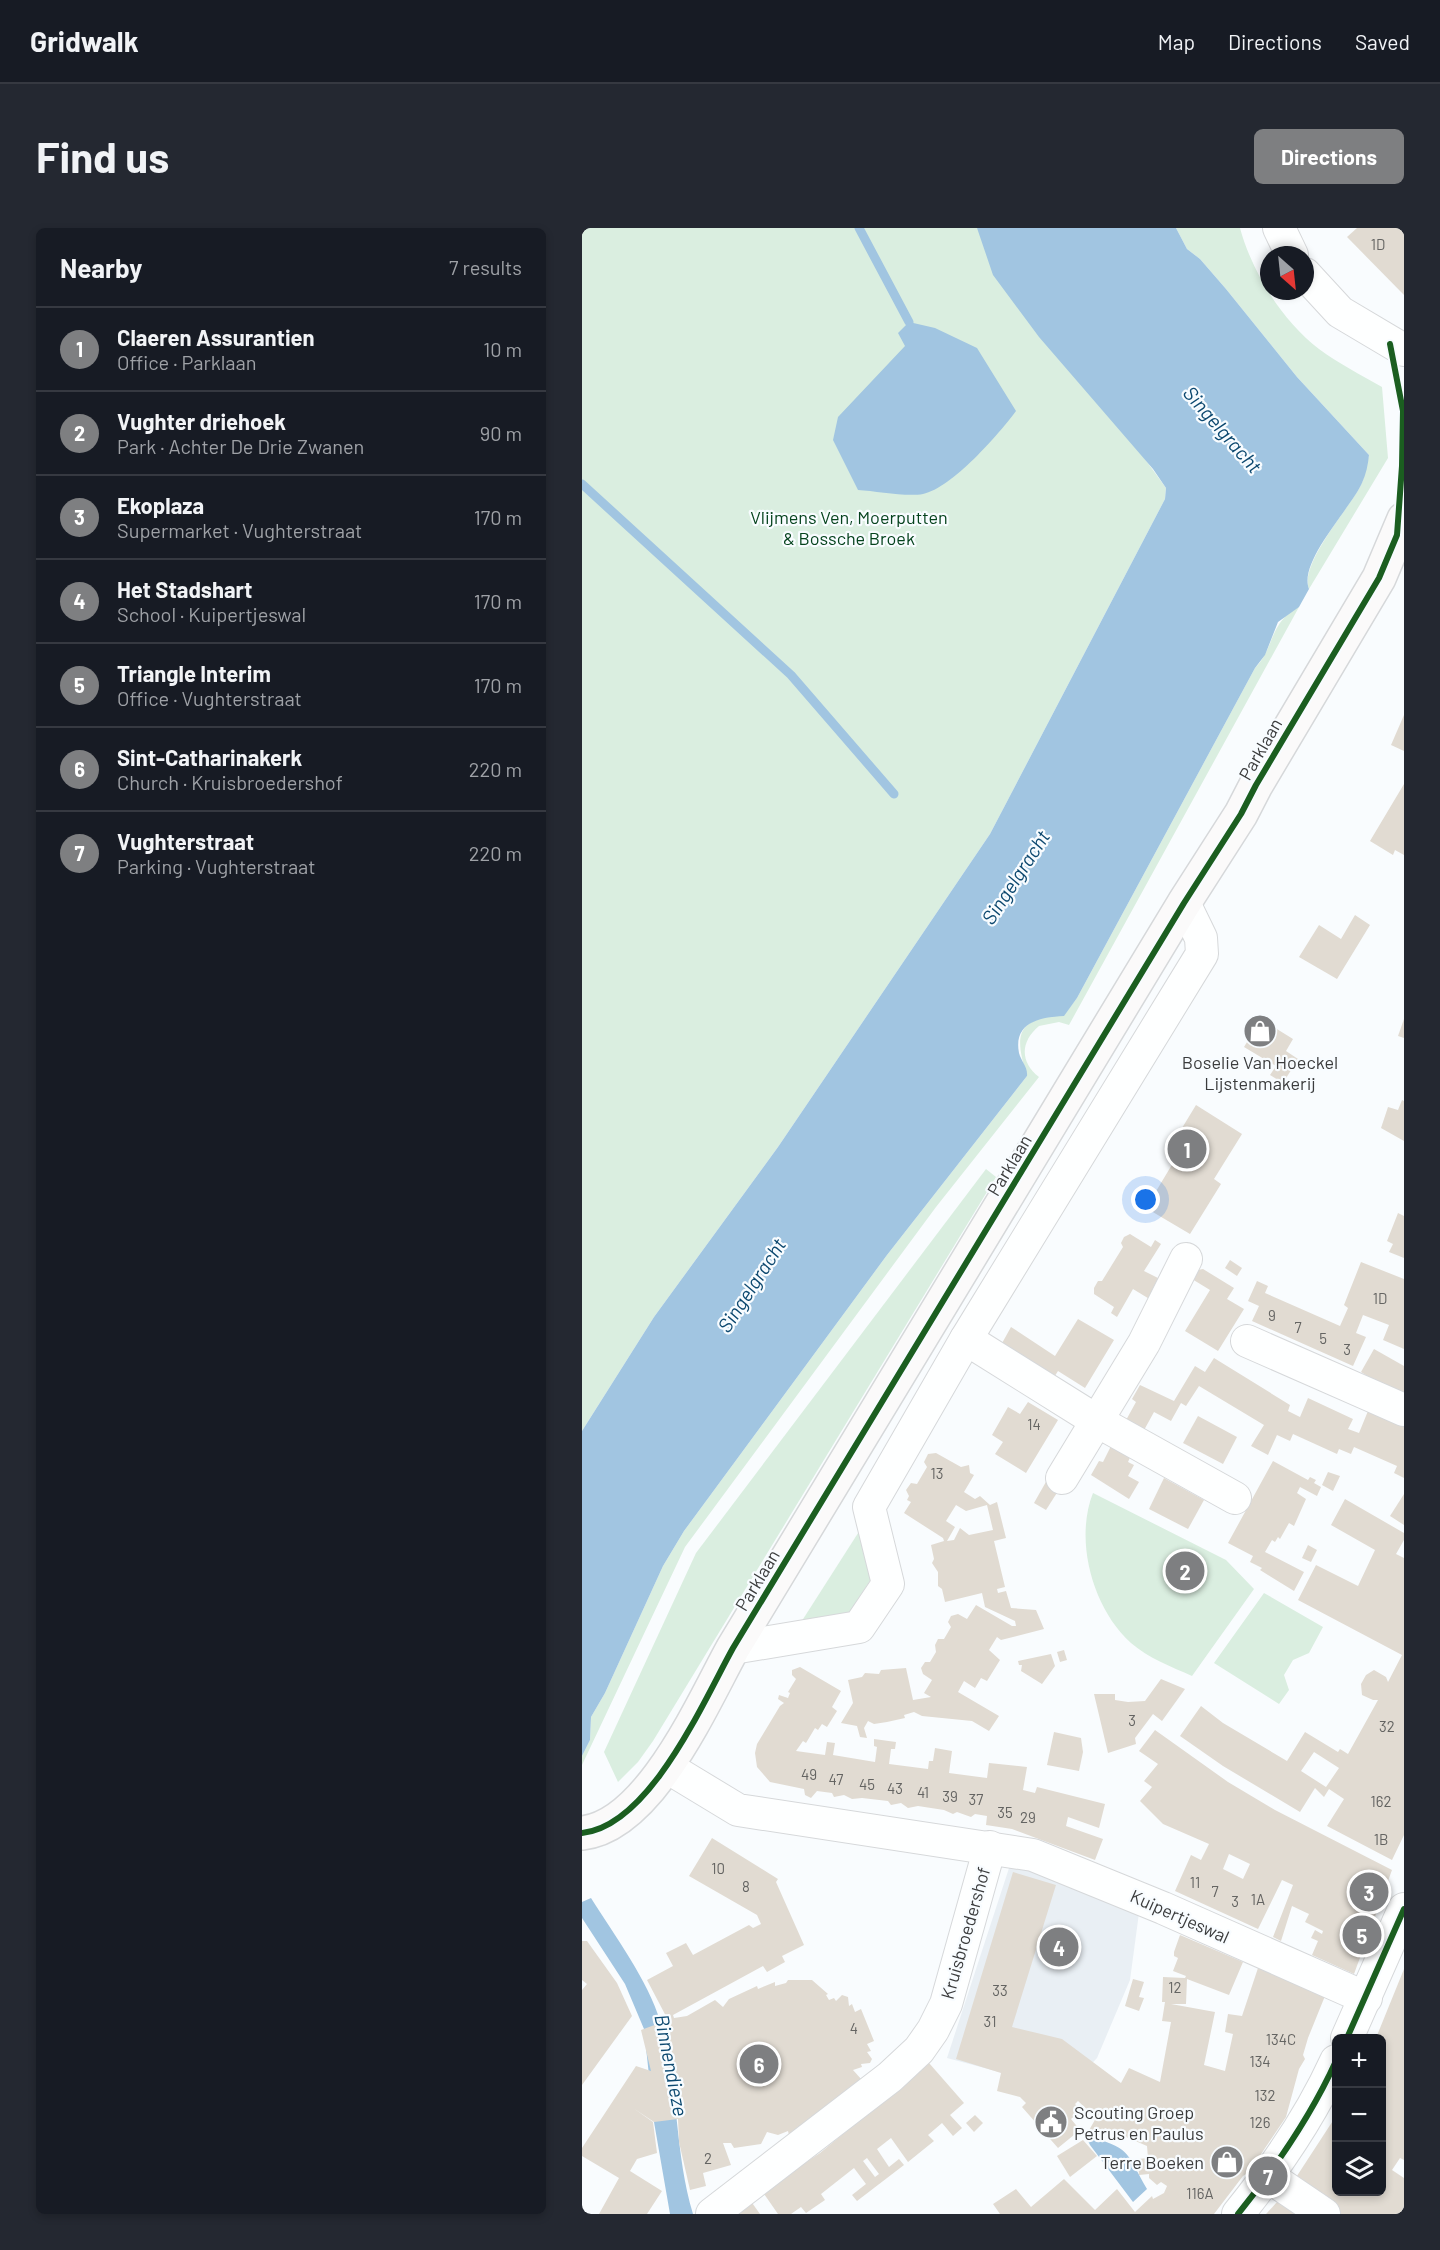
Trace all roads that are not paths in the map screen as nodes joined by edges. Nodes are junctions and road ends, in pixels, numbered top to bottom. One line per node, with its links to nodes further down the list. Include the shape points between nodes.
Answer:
1 (1279, 228): 2 (street)
2 (1288, 246)
3 (1314, 284): 4 (street, via 1340,312)
4 (1404, 350)
5 (1404, 519): 7 (main road)
6 (1404, 552): 7 (main road)
7 (1379, 579): 8 (main road, Parklaan)
8 (1184, 903): 10 (street, via 1200,938 1202,954); 16 (main road, Parklaan)
9 (1186, 1259): 13 (street, via 1144,1343)
10 (966, 1339): 13 (street); 16 (street, via 869,1507 888,1584 859,1626)
11 (1247, 1341): 12 (street)
12 (1404, 1410)
13 (1097, 1421): 14 (street); 15 (street)
14 (1062, 1478)
15 (1235, 1498)
16 (733, 1647): 17 (main road, Parklaan)
17 (666, 1767): 18 (main road, Parklaan, via 634,1807 612,1822); 19 (street, Kruisbroedershof, via 738,1810)
18 (582, 1833)
19 (990, 1847): 21 (street, Kuipertjeswal, via 1033,1855 1094,1878); 25 (street, Kruisbroedershof, via 946,2004 919,2050 890,2078)
20 (1404, 1909): 21 (street)
21 (1366, 1998): 22 (street)
22 (1349, 2034)
23 (1332, 2068): 24 (street)
24 (1268, 2176): 26 (street); 27 (street)
25 (712, 2214)
26 (1238, 2214)
27 (1324, 2214)

